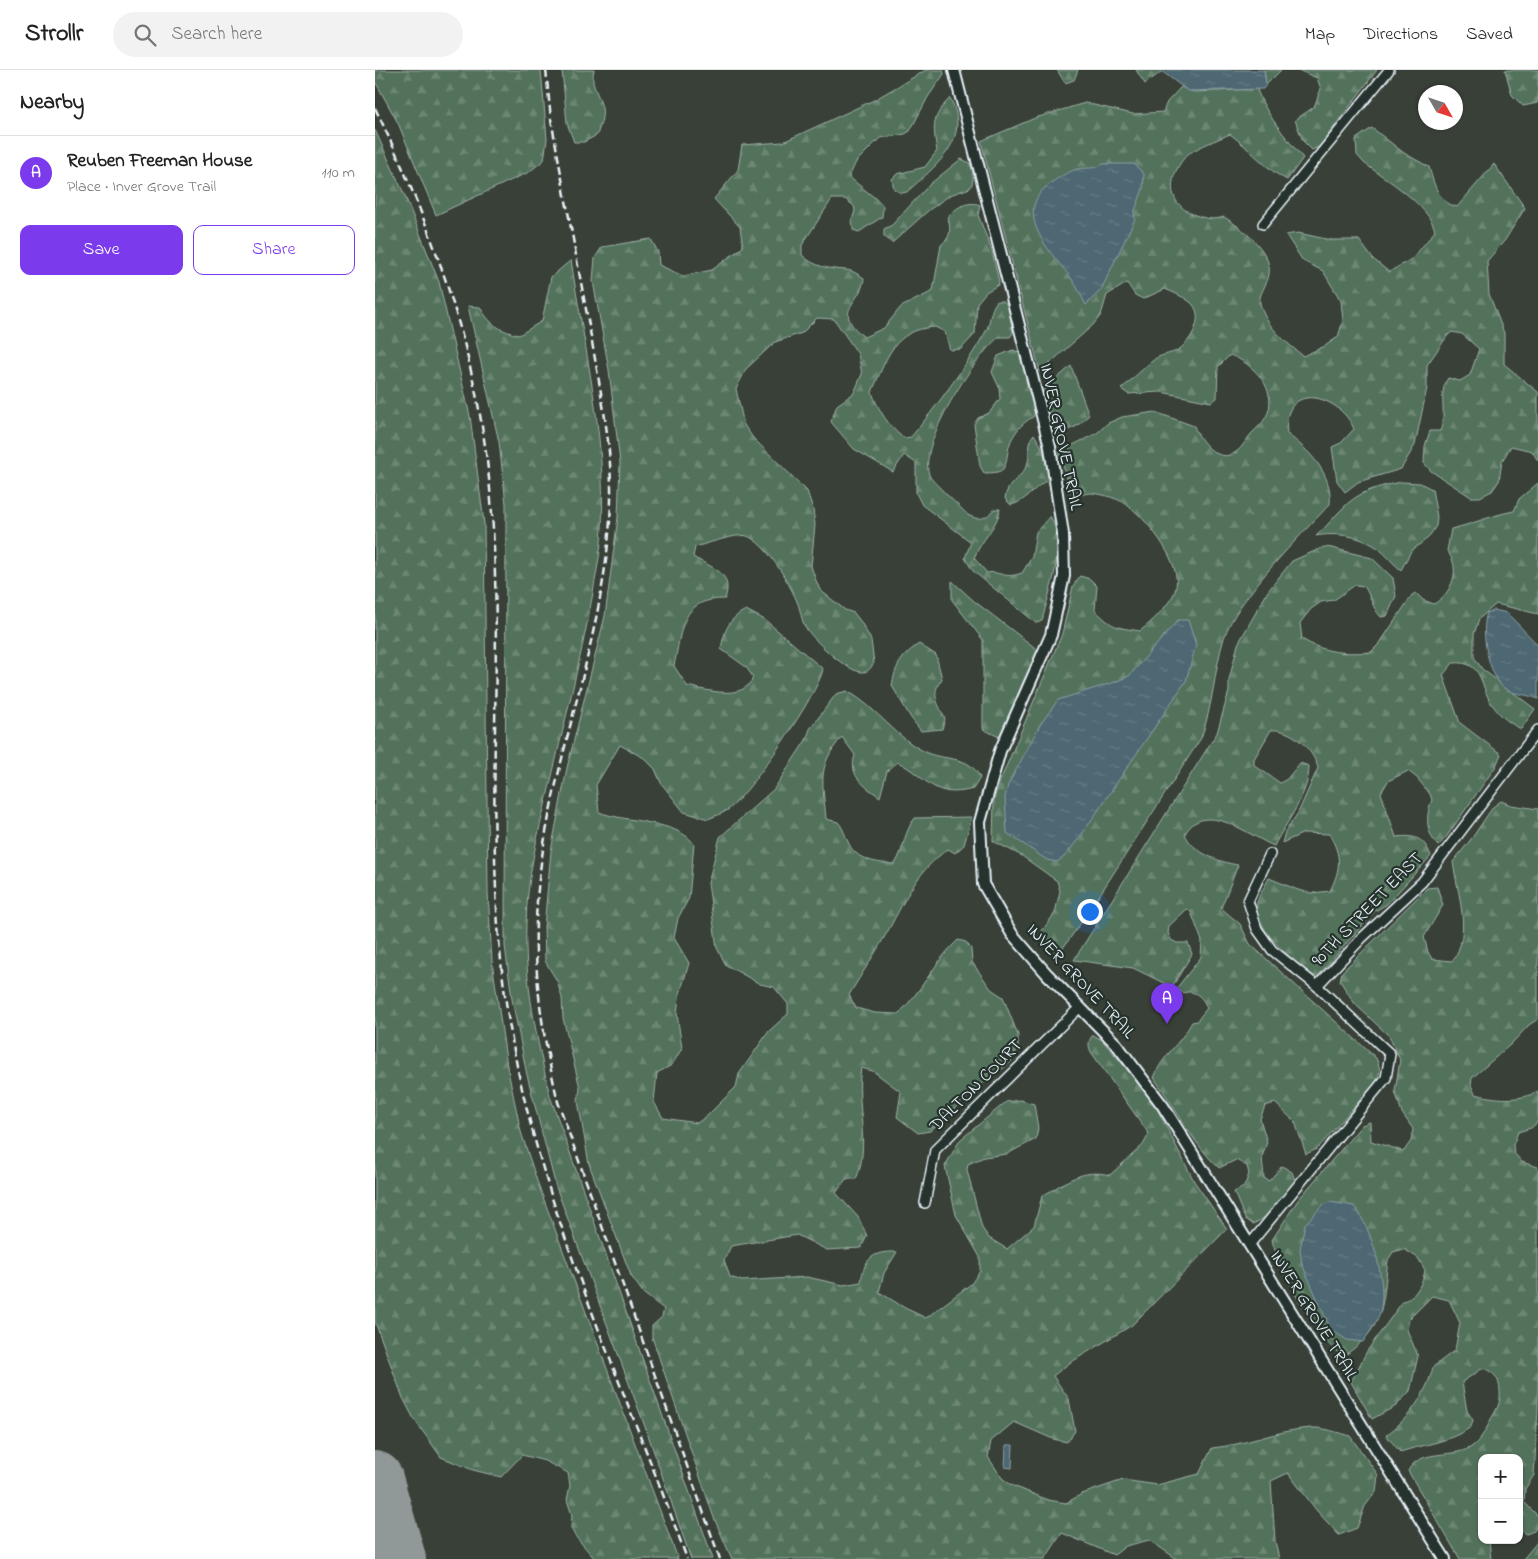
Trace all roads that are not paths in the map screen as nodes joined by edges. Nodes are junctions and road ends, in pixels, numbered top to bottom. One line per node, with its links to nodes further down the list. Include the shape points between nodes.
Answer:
1 (954, 70): 7 (street, INVER GROVE TRAIL, via 1049,447 1063,534 1064,576 1051,635 1000,751 980,822 983,884 1012,934)
2 (1389, 70): 3 (street)
3 (1263, 224)
4 (1538, 730): 6 (street, 90TH STREET EAST, via 1422,882)
5 (1270, 854): 6 (street, via 1248,901 1257,929 1272,950)
6 (1317, 986): 9 (street, 90TH STREET EAST, via 1390,1054 1386,1078)
7 (1080, 1007): 8 (street, DALTON COURT, via 935,1150); 9 (street, INVER GROVE TRAIL, via 1117,1045 1143,1079)
8 (925, 1202)
9 (1250, 1244): 10 (street, INVER GROVE TRAIL)
10 (1445, 1559)

